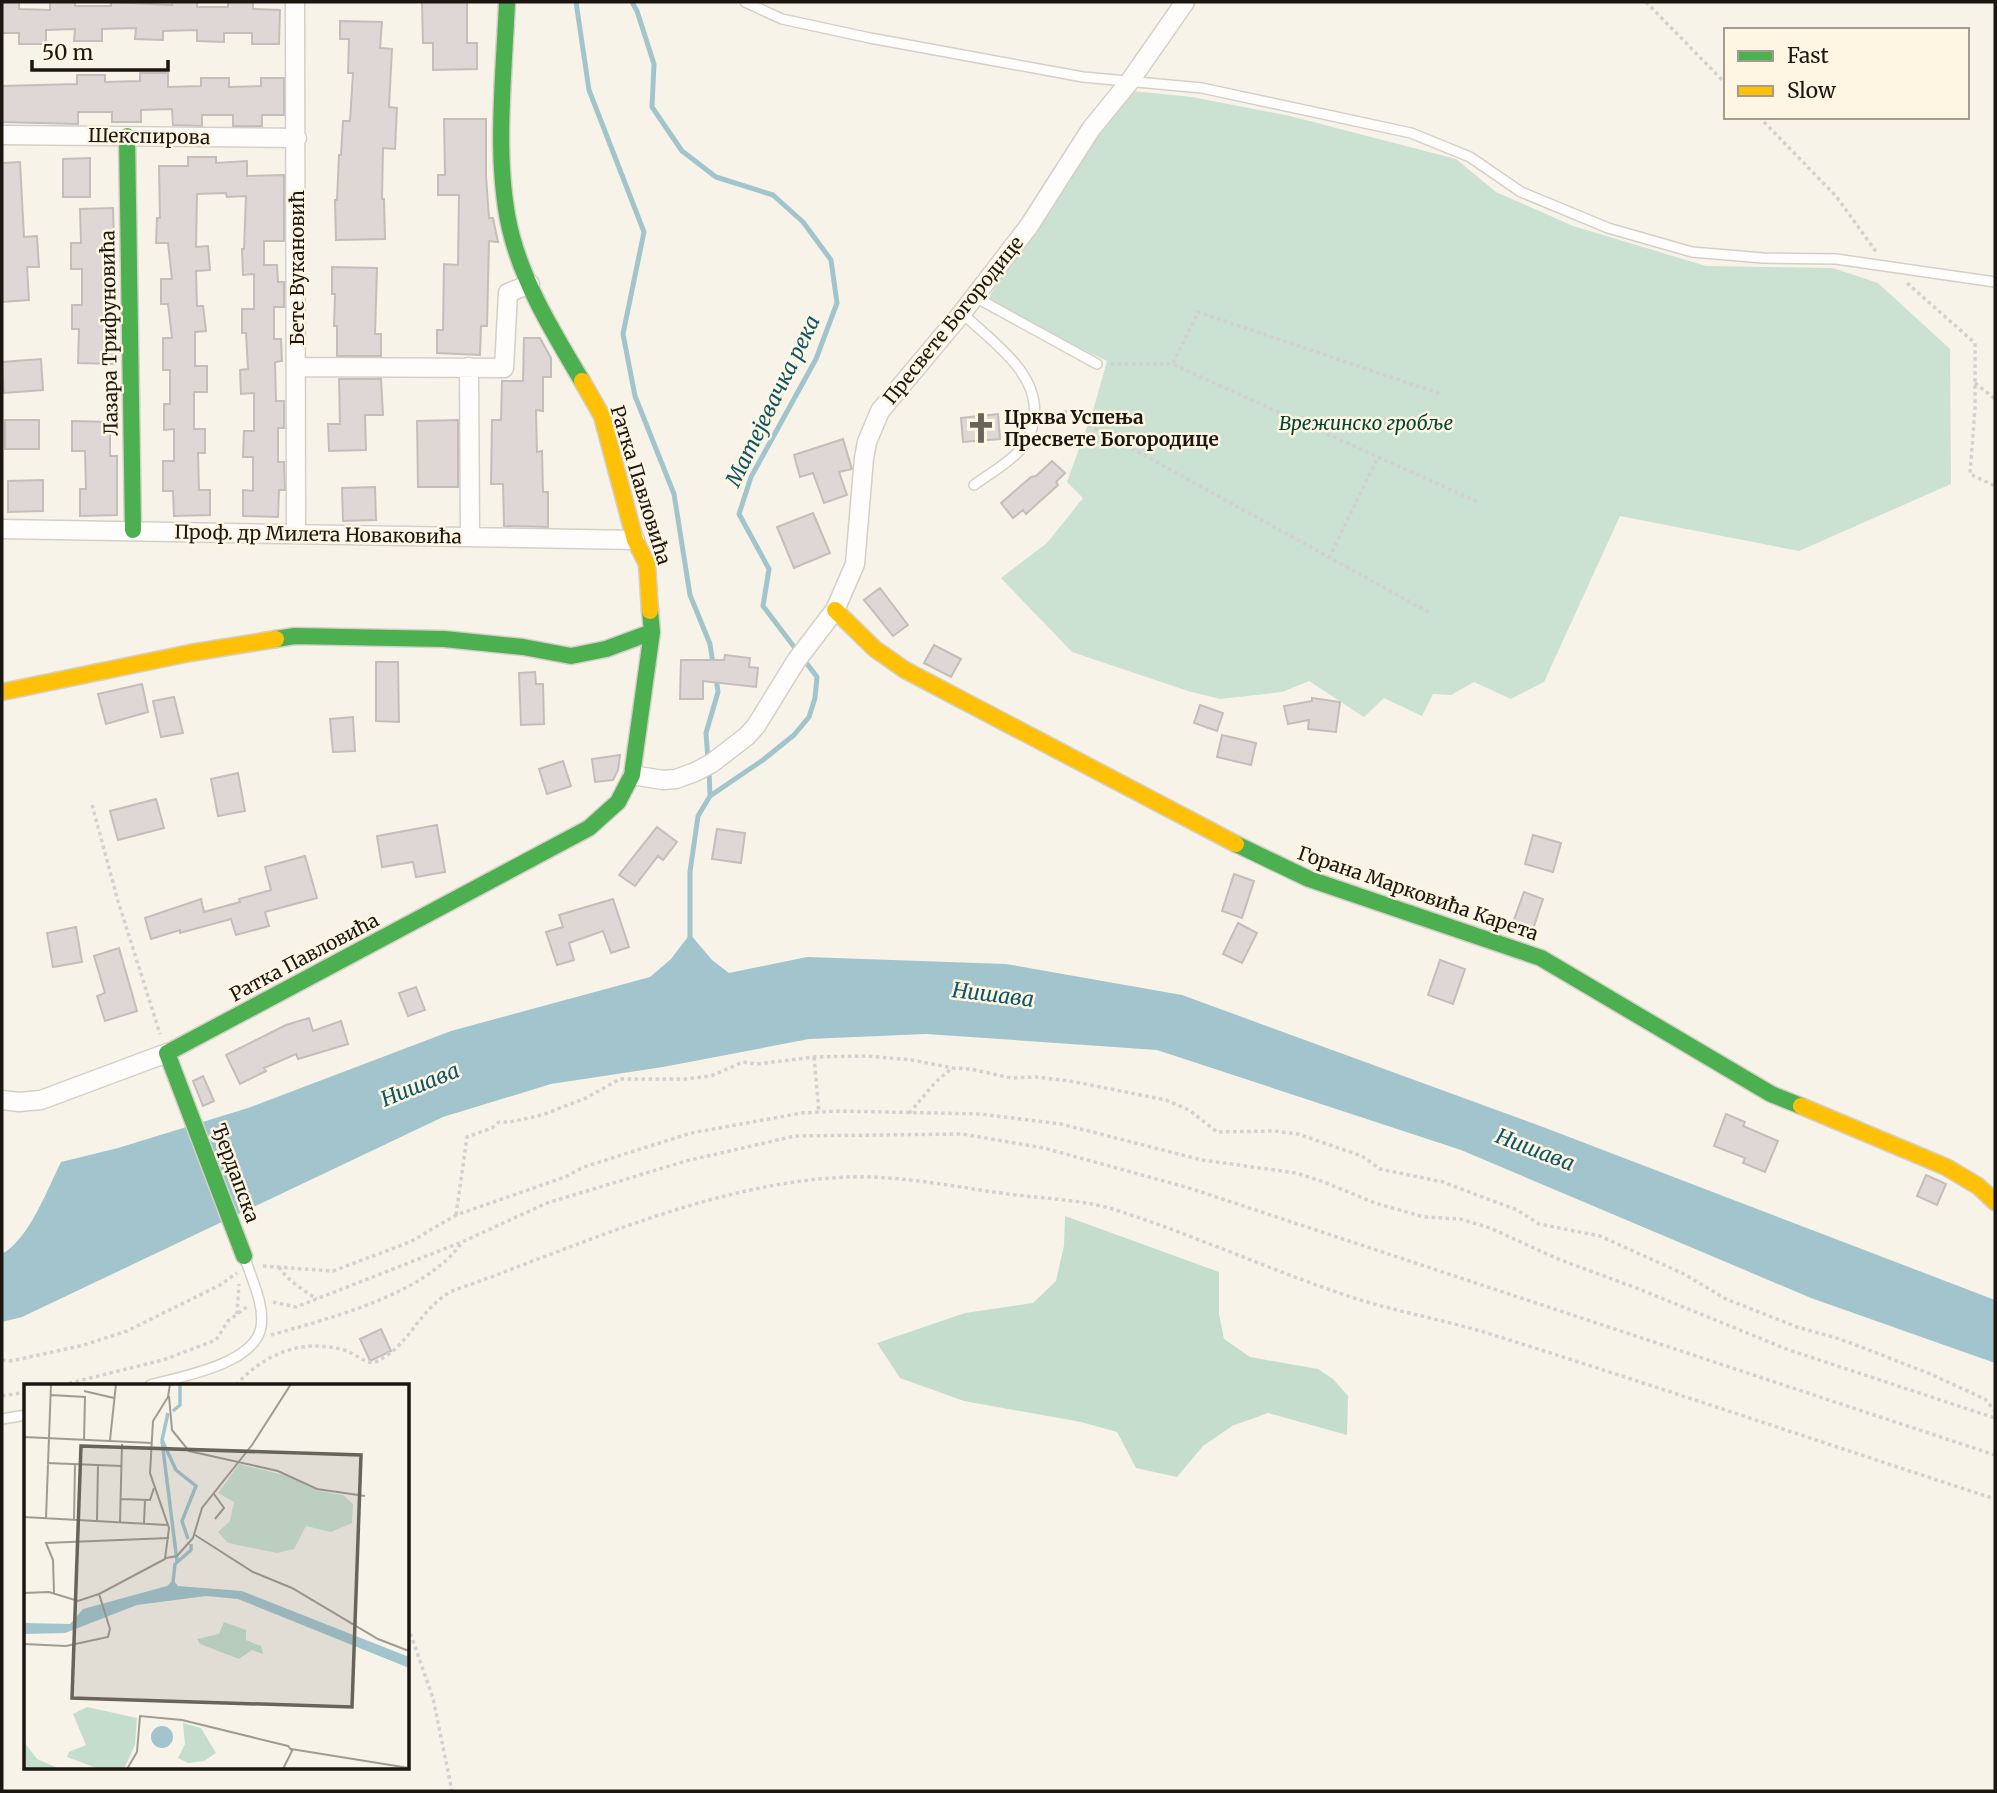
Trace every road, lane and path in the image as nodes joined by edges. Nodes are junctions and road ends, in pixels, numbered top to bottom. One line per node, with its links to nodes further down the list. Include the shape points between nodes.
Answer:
1 (295, 2): 11 (street, Бете Вукановић)
2 (507, 2): 14 (street, Ратка Павловића, via 500,176 512,237)
3 (746, 2): 6 (lane, via 770,15 809,26 1083,78)
4 (1185, 2): 6 (street, Пресвете Богородице)
5 (1646, 2): 7 (path)
6 (1130, 81): 12 (lane, via 1202,88 1411,133 1470,157 1521,192 1608,228 1692,252 1836,258); 15 (street, Пресвете Богородице, via 1091,129 1029,226)
7 (1724, 82)
8 (1761, 119): 12 (path, via 1836,196)
9 (2, 135): 10 (street, Шекспирова)
10 (128, 136): 11 (street, Шекспирова); 30 (street, Лазара Трифуновића)
11 (297, 138): 19 (street, Бете Вукановић)
12 (1887, 265): 13 (lane); 21 (path, via 1975,344)
13 (1995, 282)
14 (530, 284): 20 (street, via 508,293 504,368); 33 (street, Ратка Павловића, via 602,416)
15 (975, 297): 16 (street, Пресвете Богородице); 17 (lane)
16 (962, 313): 26 (lane, via 1018,367 1033,393 1035,408 1029,438 1020,450); 35 (street, Пресвете Богородице, via 876,419 864,458 855,564)
17 (1097, 364): 18 (path)
18 (1172, 364): 22 (path, via 1198,312); 25 (path)
19 (296, 367): 20 (street); 31 (street, Бете Вукановић)
20 (469, 368): 32 (street)
21 (1975, 382): 23 (path); 27 (path, via 1970,474)
22 (1441, 394)
23 (1995, 399)
24 (1063, 411): 34 (path)
25 (1377, 458): 28 (path); 34 (path)
26 (974, 485)
27 (1995, 486)
28 (1478, 502)
29 (2, 529): 30 (street, Проф. др Милета Новаковића)
30 (133, 530): 31 (street, Проф. др Милета Новаковића)
31 (296, 534): 32 (street, Проф. др Милета Новаковића)
32 (470, 537): 33 (street, Проф. др Милета Новаковића)
33 (635, 540): 37 (street, Ратка Павловића, via 647,564)
34 (1329, 558): 36 (path)
35 (835, 610): 39 (street, Пресвете Богородице, via 747,736 709,765 676,779); 47 (street, Горана Марковића Карета, via 875,649 905,670 1260,857 1309,879 1541,958 1771,1094 1946,1167)
36 (1432, 614)
37 (652, 632): 38 (street, via 571,656 444,639 295,636); 39 (street, Ратка Павловића)
38 (2, 692)
39 (632, 775): 41 (street, Ратка Павловића, via 610,811 577,835)
40 (92, 805): 41 (path)
41 (167, 1053): 44 (street, via 41,1100); 50 (street, Ђердапска)
42 (814, 1057): 43 (path, via 866,1056); 45 (path); 48 (path, via 743,1062 711,1076 685,1079 620,1079 542,1115 499,1122 467,1137)
43 (953, 1068): 46 (path, via 936,1078); 62 (path, via 1011,1078 1070,1081 1166,1100 1189,1110 1217,1132 1298,1134 1362,1156 1380,1169 1443,1182 1517,1210 1539,1224 1600,1236 1684,1274 1726,1299 1928,1373 1985,1399)
44 (2, 1100)
45 (819, 1112): 46 (path); 48 (path, via 691,1133)
46 (909, 1112): 64 (path, via 980,1114 1061,1124 1202,1160 1296,1173 1424,1217 1460,1219 1788,1350)
47 (1995, 1202)
48 (456, 1215): 51 (path, via 410,1242 333,1271)
49 (462, 1242): 53 (path); 55 (path, via 430,1273 388,1295); 66 (path, via 547,1203 686,1161 795,1136 962,1134 1044,1148 1189,1188)
50 (246, 1261): 51 (path); 52 (lane); 54 (path); 56 (path, via 220,1285 127,1331 84,1345)
51 (278, 1265): 53 (path)
52 (258, 1298): 53 (path, via 296,1307); 54 (path); 55 (lane, via 261,1328)
53 (317, 1298)
54 (237, 1314): 57 (path, via 216,1340 163,1360)
55 (256, 1340): 58 (lane, via 225,1362)
56 (2, 1360)
57 (66, 1384)
58 (153, 1384)
59 (237, 1384): 67 (path, via 269,1357 298,1347 345,1350 373,1363 391,1353 424,1313 452,1291 737,1192 803,1180 906,1178 1077,1200 1117,1210 1359,1300 1482,1332)
60 (24, 1392): 61 (path)
61 (2, 1396)
62 (1995, 1411)
63 (24, 1415): 65 (lane)
64 (1995, 1418)
65 (2, 1419)
66 (1995, 1455)
67 (1995, 1499)
68 (410, 1633): 69 (path, via 433,1698)
69 (452, 1791)

